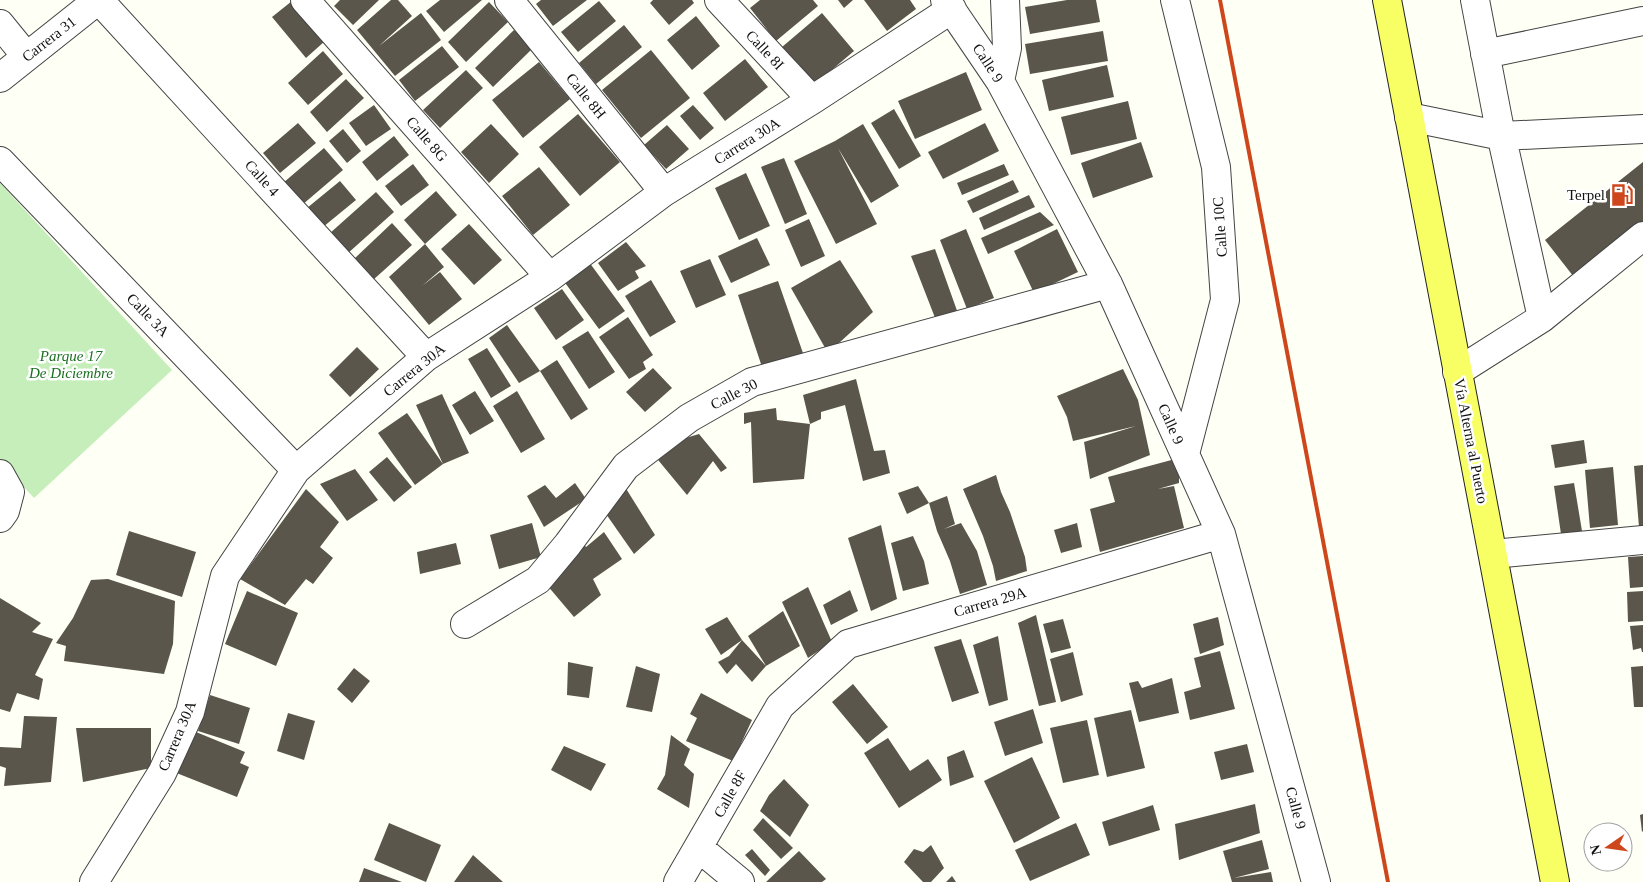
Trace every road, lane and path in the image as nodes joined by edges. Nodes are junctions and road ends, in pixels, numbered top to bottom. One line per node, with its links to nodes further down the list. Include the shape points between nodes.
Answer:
1 (99, 0): 13 (street, Carrera 31); 26 (street, Calle 4)
2 (305, 0): 23 (street, Calle 8G)
3 (509, 0): 21 (street, Calle 8H)
4 (719, 0): 16 (street, Calle 8I)
5 (1005, 0): 15 (street, via 1006,48)
6 (1175, 0): 28 (street, Calle 10C, via 1216,167 1225,300)
7 (1387, 0): 17 (main road, Vía Alterna al Puerto)
8 (1474, 0): 12 (street)
9 (948, 4): 15 (street, Calle 9); 16 (street, Carrera 30A)
10 (1643, 21): 12 (street)
11 (0, 24): 13 (street)
12 (1485, 54): 19 (street)
13 (26, 56): 14 (street, Carrera 31)
14 (0, 78)
15 (1000, 81): 24 (street, Calle 9)
16 (812, 100): 21 (street, Carrera 30A)
17 (1409, 117): 19 (street); 27 (main road, Vía Alterna al Puerto)
18 (1643, 129): 19 (street)
19 (1502, 136): 25 (street)
20 (0, 161): 29 (street, Calle 3A)
21 (664, 192): 23 (street, Carrera 30A)
22 (1643, 236): 25 (street)
23 (550, 277): 26 (street, Carrera 30A)
24 (1108, 284): 28 (street, Calle 9); 35 (street, Calle 30, via 752,382 689,418 626,466 538,580)
25 (1542, 318): 27 (street)
26 (426, 357): 29 (street, Carrera 30A)
27 (1457, 372): 34 (main road, Vía Alterna al Puerto)
28 (1185, 454): 32 (street, Calle 9)
29 (296, 470): 38 (street, Carrera 30A, via 225,576 190,712 162,774)
30 (0, 474): 31 (street, via 10,492)
31 (0, 518)
32 (1221, 534): 36 (street, Carrera 29A, via 848,644); 41 (street, Calle 9)
33 (1643, 540): 34 (street)
34 (1493, 554): 42 (main road, Vía Alterna al Puerto)
35 (465, 624)
36 (780, 706): 37 (street, Calle 8F)
37 (699, 848): 39 (street, Calle 8F); 40 (street)
38 (94, 882)
39 (678, 882)
40 (740, 882)
41 (1316, 882)
42 (1555, 882)

